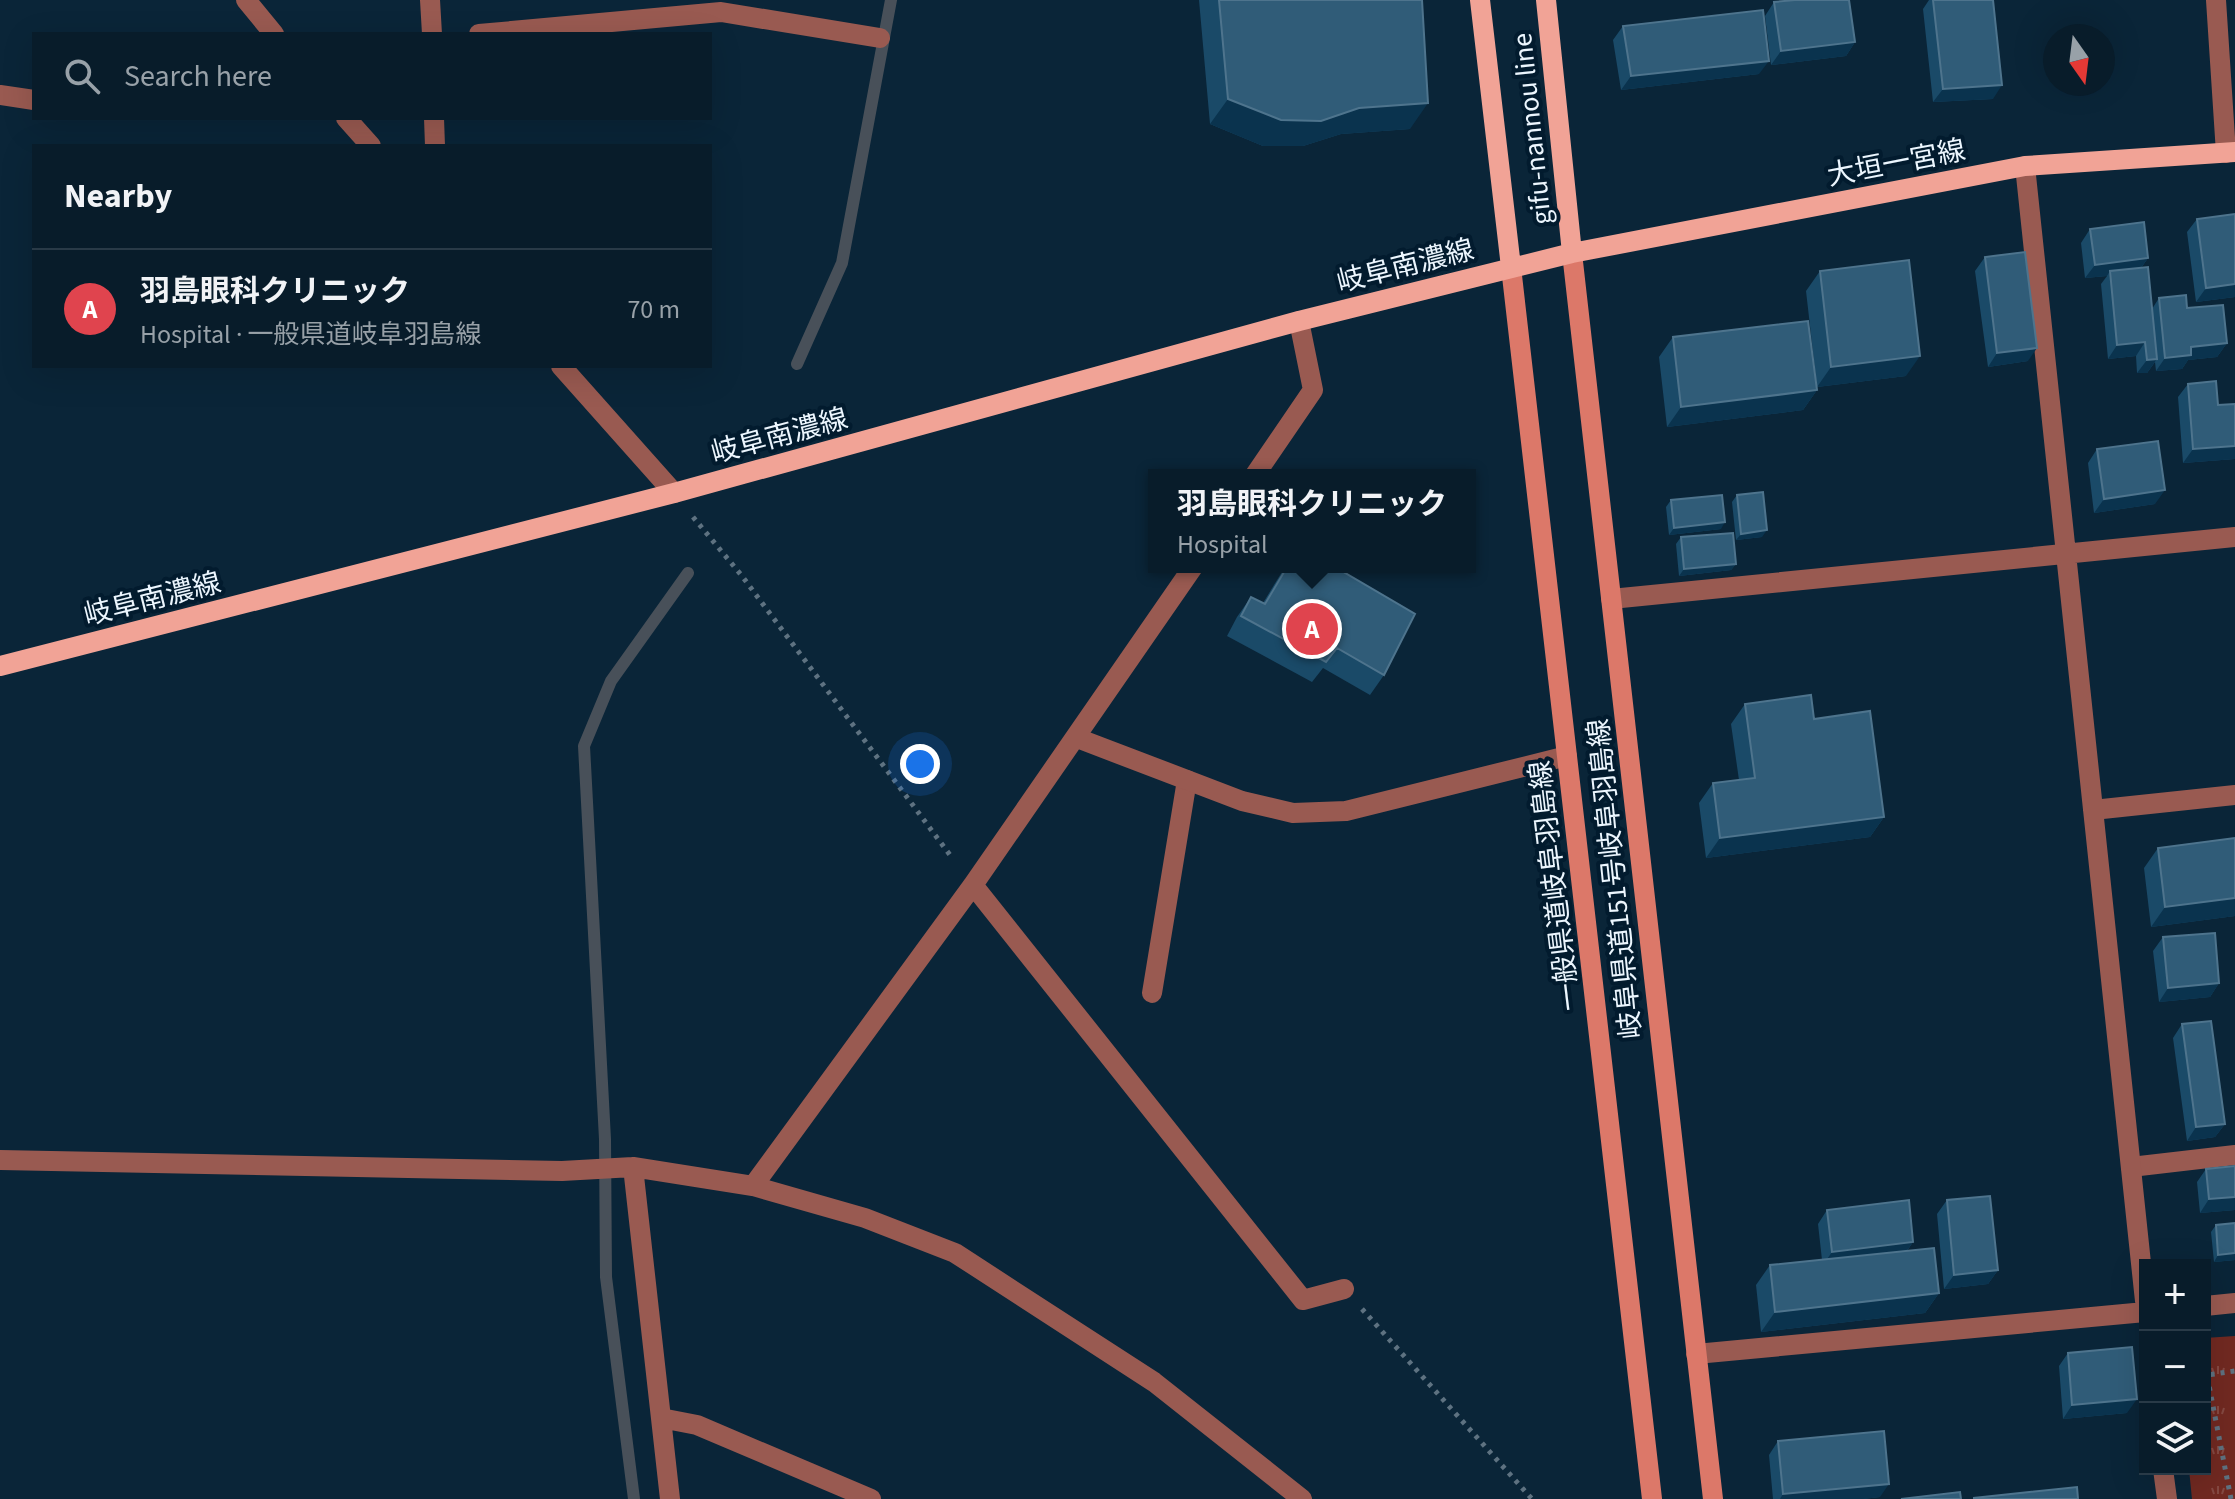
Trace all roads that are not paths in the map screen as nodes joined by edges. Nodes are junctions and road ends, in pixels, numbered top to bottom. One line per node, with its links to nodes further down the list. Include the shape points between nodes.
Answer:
1 (246, 0): 6 (street)
2 (430, 0): 7 (street)
3 (1480, 0): 19 (main road, gifu-nannou line)
4 (1546, 0): 18 (main road, gifu-nannou line)
5 (2216, 0): 16 (street)
6 (272, 32)
7 (432, 32)
8 (501, 32): 9 (street, via 721,12)
9 (880, 38)
10 (0, 95): 11 (street)
11 (32, 100)
12 (348, 120): 14 (street)
13 (434, 120): 15 (street)
14 (369, 144)
15 (435, 144)
16 (2230, 153): 17 (main road, 大垣一宮線)
17 (2025, 166): 18 (main road, 大垣一宮線); 25 (street)
18 (1572, 253): 19 (main road, 岐阜南濃線); 27 (main road, 岐阜県道151号岐阜羽島線)
19 (1511, 267): 20 (main road, 岐阜南濃線); 30 (main road, 一般県道岐阜羽島線)
20 (1299, 321): 22 (street, via 1313,390); 23 (main road, 岐阜南濃線)
21 (563, 368): 23 (street)
22 (1259, 469)
23 (674, 493): 28 (main road, 岐阜南濃線)
24 (2235, 537): 25 (street)
25 (2066, 556): 27 (street); 33 (street)
26 (1189, 573): 29 (street)
27 (1611, 599): 46 (main road, 岐阜県道151号岐阜羽島線)
28 (0, 666)
29 (1077, 738): 31 (street); 34 (street)
30 (1567, 756): 31 (street, via 1346,811 1293,813); 52 (main road, 一般県道岐阜羽島線)
31 (1187, 780): 35 (street)
32 (2235, 795): 33 (street)
33 (2093, 810): 39 (street)
34 (973, 885): 40 (street); 42 (street, via 1303,1300)
35 (1152, 993)
36 (2235, 1155): 39 (street)
37 (0, 1160): 38 (street, via 562,1171)
38 (633, 1167): 40 (street); 47 (street)
39 (2131, 1167): 41 (street)
40 (753, 1186): 51 (street, via 865,1218 955,1253 1154,1382)
41 (2141, 1259)
42 (1344, 1289)
43 (2235, 1303): 44 (street)
44 (2211, 1305)
45 (2139, 1313): 46 (street)
46 (1696, 1354): 53 (main road, 岐阜県道151号岐阜羽島線)
47 (661, 1418): 49 (street); 50 (street, via 697,1425)
48 (2164, 1475): 54 (street)
49 (670, 1499)
50 (871, 1499)
51 (1302, 1499)
52 (1652, 1499)
53 (1713, 1499)
54 (2167, 1499)

